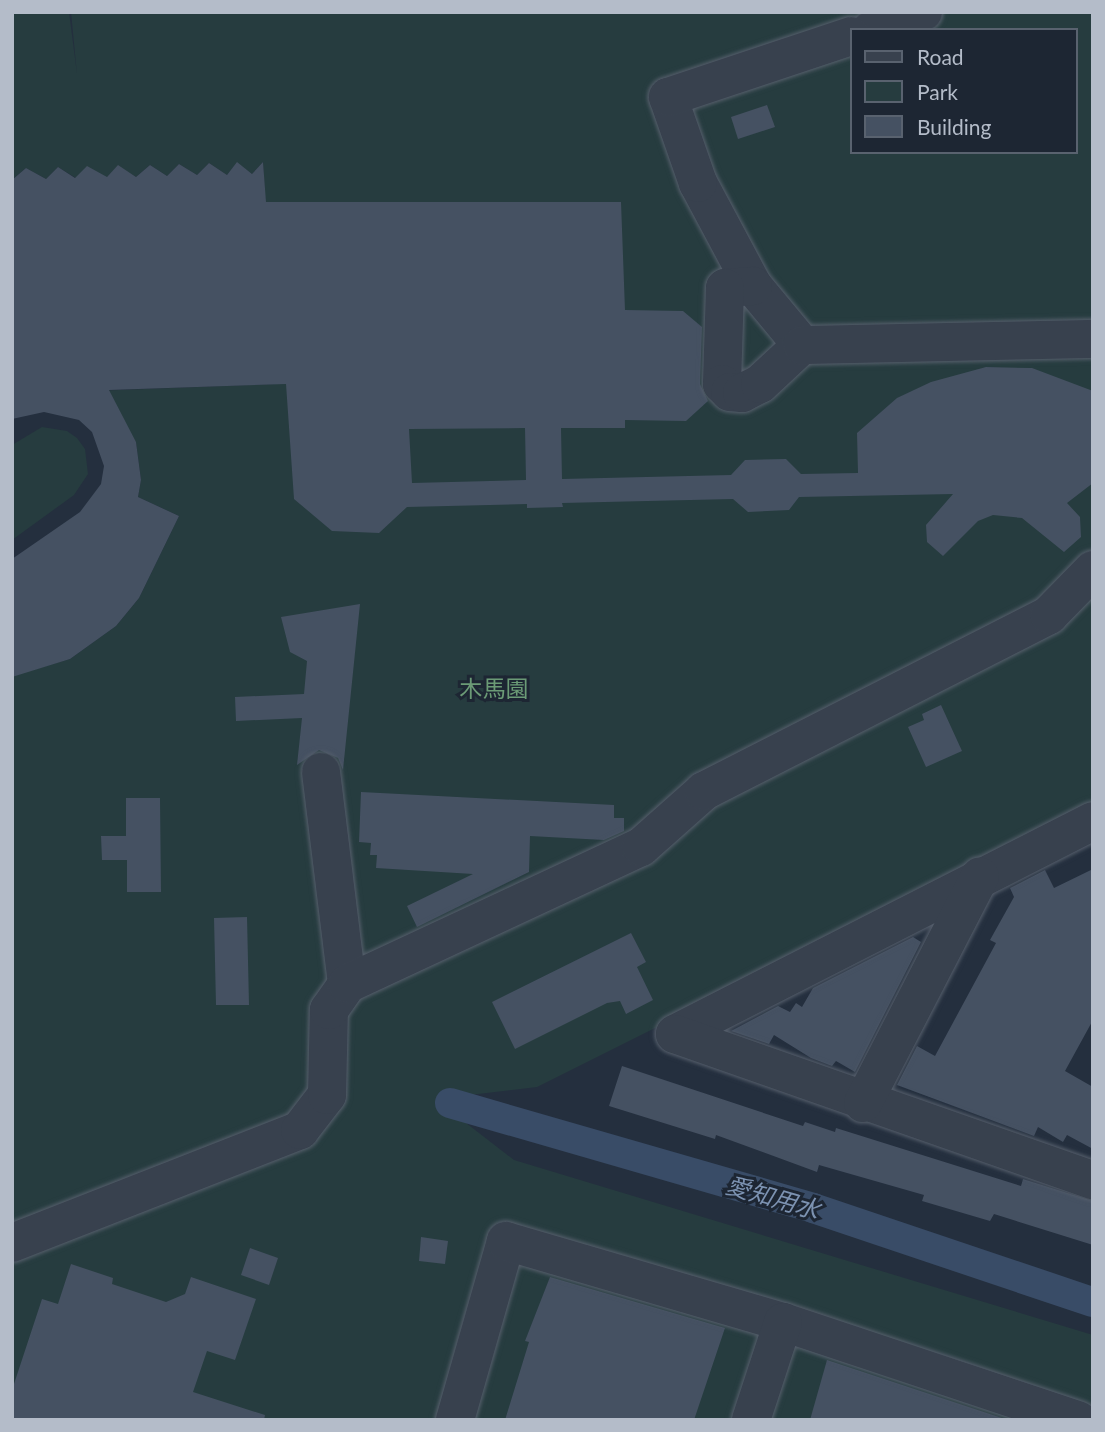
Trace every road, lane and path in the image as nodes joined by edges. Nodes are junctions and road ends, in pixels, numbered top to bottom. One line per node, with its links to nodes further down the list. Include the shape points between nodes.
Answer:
1 (923, 12): 2 (street)
2 (877, 28)
3 (850, 36): 4 (street, via 668,97 698,183)
4 (753, 286): 6 (street); 6 (street, via 726,288 722,384 730,392 742,393 760,384)
5 (1093, 339): 6 (street)
6 (802, 345)
7 (1093, 570): 11 (street, via 1049,615 704,791 642,847)
8 (321, 772): 11 (street)
9 (1093, 821): 10 (street)
10 (980, 876): 12 (street); 12 (street, via 675,1034)
11 (347, 984): 14 (street, via 329,1010 327,1095 300,1130)
12 (863, 1102): 13 (street)
13 (1093, 1180)
14 (12, 1243)
15 (783, 1322): 16 (street); 17 (street, via 506,1241); 18 (street)
16 (1072, 1419)
17 (455, 1420)
18 (751, 1420)

